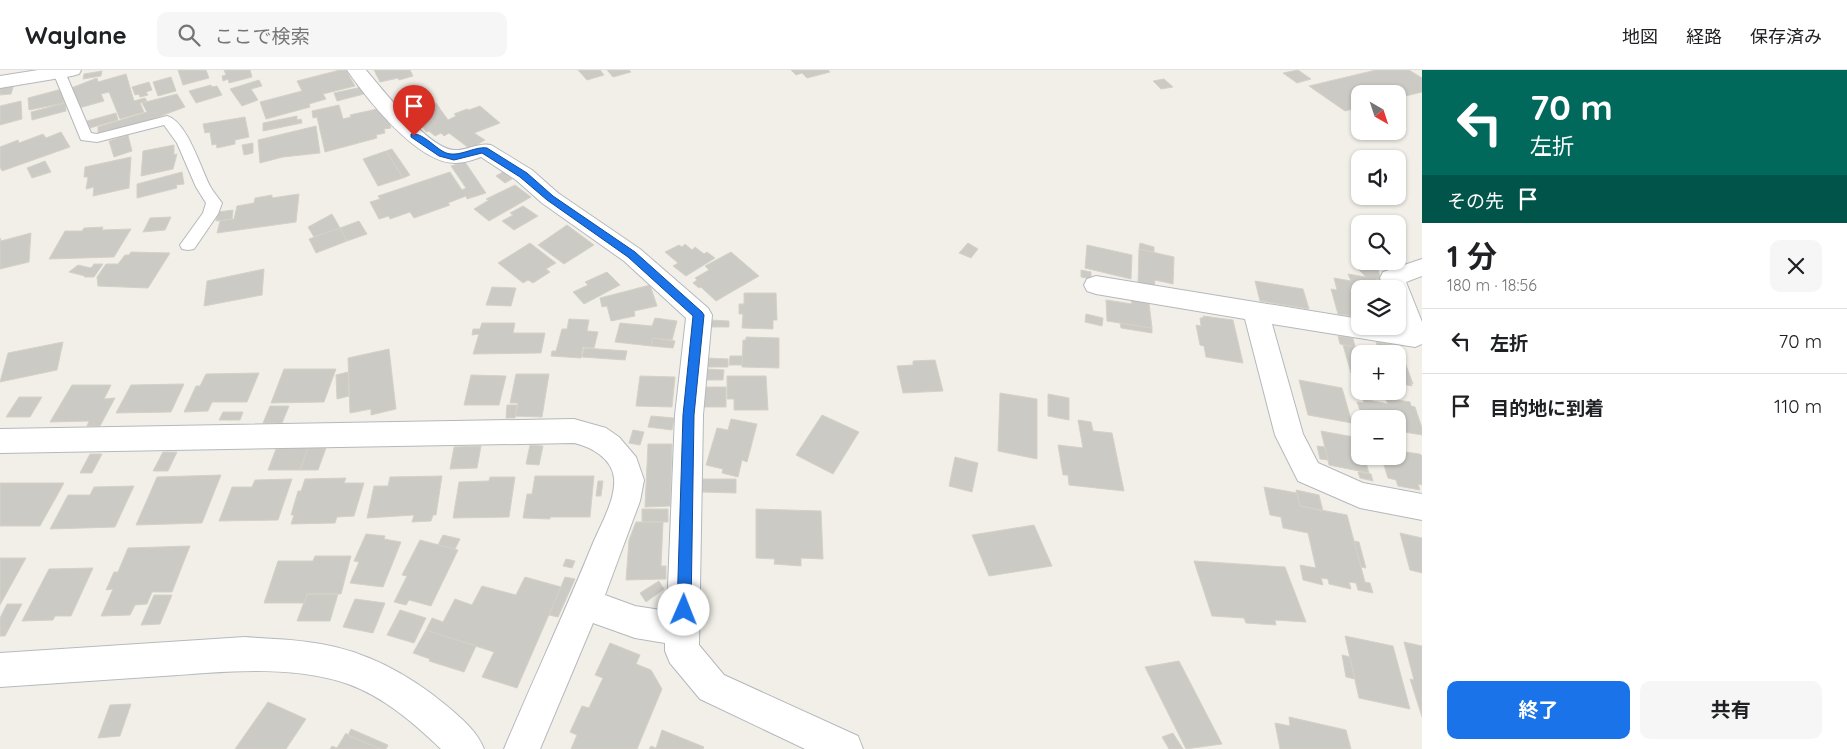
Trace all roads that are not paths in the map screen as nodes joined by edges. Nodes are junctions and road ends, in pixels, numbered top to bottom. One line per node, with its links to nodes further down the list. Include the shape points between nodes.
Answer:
1 (356, 70): 14 (street, via 414,136 442,154 454,157 484,150 524,175 550,198 632,255 699,315 689,415)
2 (65, 71): 3 (street); 4 (lane, via 86,138 167,120 184,142 203,187 214,203)
3 (0, 82)
4 (188, 245)
5 (1422, 266): 6 (street)
6 (1393, 280)
7 (1096, 285): 8 (street)
8 (1256, 312): 10 (street); 12 (street, via 1289,435 1308,472 1360,495)
9 (1406, 314): 10 (street)
10 (1418, 347)
11 (0, 441): 13 (street, via 574,431 596,436 609,445 626,466 628,480 625,501)
12 (1422, 507)
13 (585, 604): 14 (street, via 635,622); 17 (street)
14 (683, 630): 18 (street, via 682,651 712,687)
15 (0, 670): 16 (street, via 245,654 319,661 347,667 408,696)
16 (466, 749)
17 (522, 749)
18 (845, 749)

